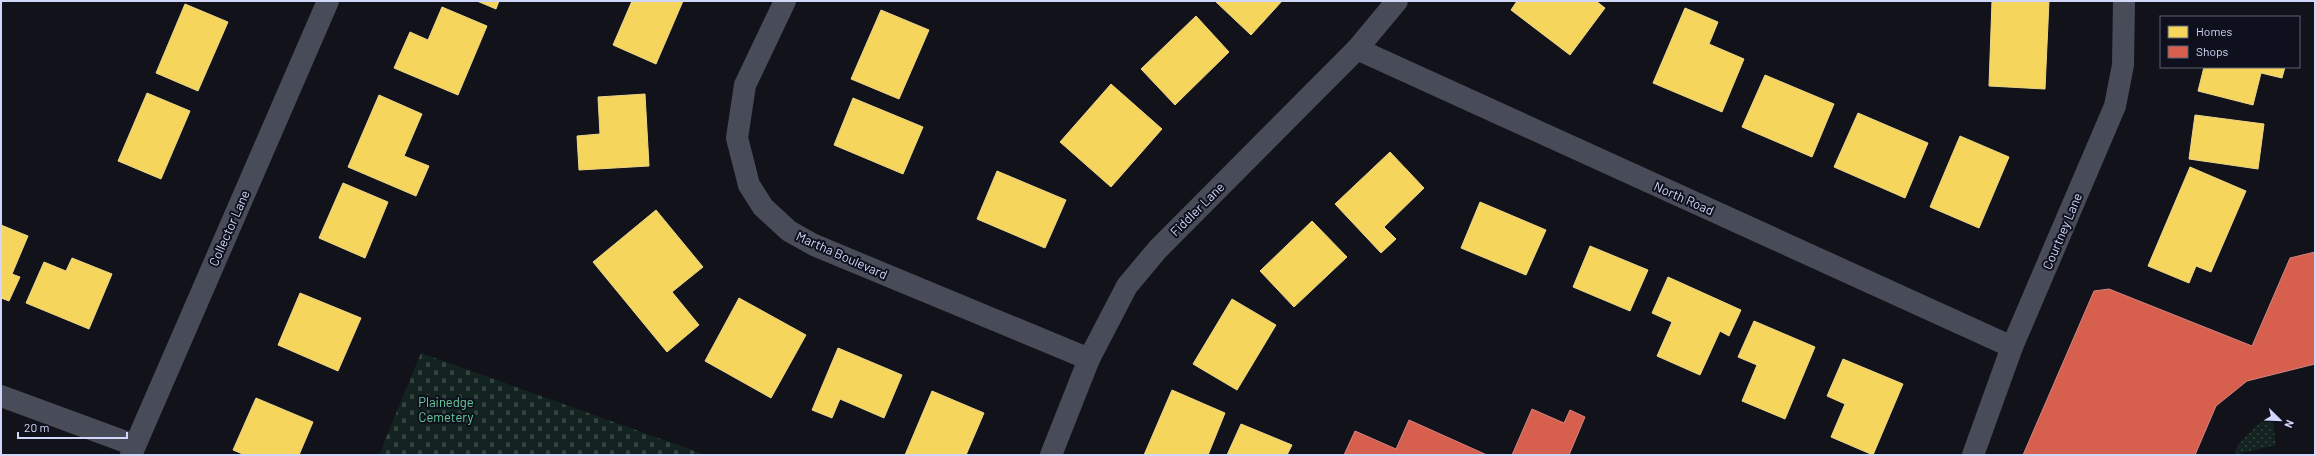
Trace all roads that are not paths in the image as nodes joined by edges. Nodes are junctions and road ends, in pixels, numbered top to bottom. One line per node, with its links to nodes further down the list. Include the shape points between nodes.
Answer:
1 (328, 1): 9 (street, Collector Lane)
2 (785, 1): 7 (street, Martha Boulevard, via 745,85 736,138 749,185 763,207 789,231 814,245)
3 (1398, 1): 5 (street, Fiddler Lane)
4 (2124, 1): 6 (street, Courtney Lane, via 2123,65 2115,106)
5 (1357, 49): 6 (street, North Road); 7 (street, Fiddler Lane, via 1158,249 1127,286)
6 (2012, 347): 11 (street, Courtney Lane)
7 (1089, 359): 10 (street, Fiddler Lane)
8 (1, 396): 9 (street)
9 (132, 450)
10 (1051, 455)
11 (1973, 455)

